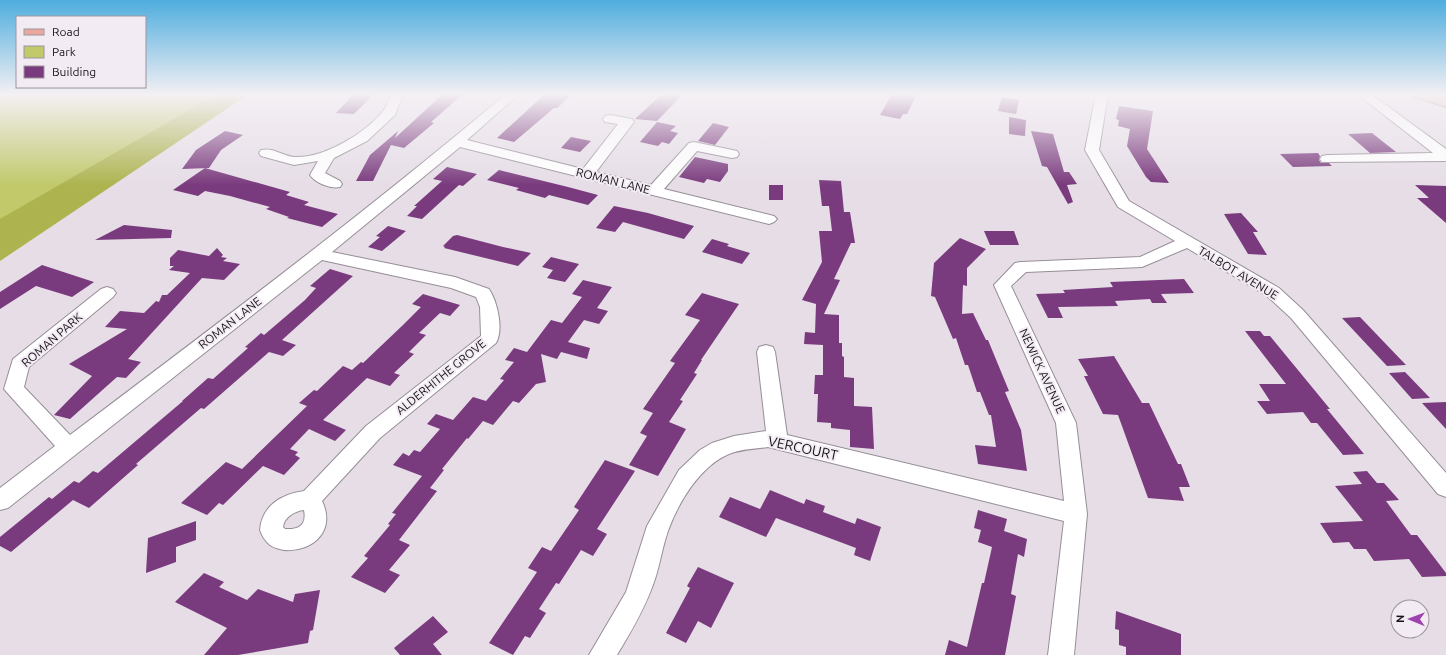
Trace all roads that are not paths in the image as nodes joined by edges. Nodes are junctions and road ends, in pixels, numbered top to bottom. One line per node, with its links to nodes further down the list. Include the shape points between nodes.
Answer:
1 (376, 125): 9 (street, via 362,138)
2 (478, 125): 6 (street, ROMAN LANE)
3 (625, 125): 12 (street)
4 (1097, 125): 16 (street, TALBOT AVENUE, via 1092,150 1123,204)
5 (1403, 125): 10 (street)
6 (458, 142): 12 (street, ROMAN LANE); 17 (street, ROMAN LANE)
7 (266, 153): 9 (street, via 294,161)
8 (732, 154): 14 (street, via 694,146)
9 (329, 155): 13 (street, via 317,175)
10 (1446, 157): 11 (street)
11 (1327, 159)
12 (587, 174): 14 (street, ROMAN LANE)
13 (335, 184)
14 (654, 191): 15 (street, ROMAN LANE)
15 (769, 219)
16 (1187, 242): 22 (street, TALBOT AVENUE, via 1273,292 1297,314); 25 (street, NEWICK AVENUE, via 1142,262 1021,267 1002,285 1066,423)
17 (319, 254): 21 (street, ROMAN LANE); 23 (street, ALDERHITHE GROVE, via 455,283 483,293 490,307 490,338 373,432)
18 (107, 293): 21 (street, ROMAN PARK, via 20,364 14,389)
19 (766, 352): 20 (street)
20 (777, 441): 25 (street, VERCOURT); 26 (street, VERCOURT, via 748,440 727,445 704,457 691,469 677,489 656,532 642,581 630,608)
21 (69, 446): 24 (street, ROMAN LANE)
22 (1446, 488)
23 (310, 500)
24 (0, 501)
25 (1076, 514): 27 (street, NEWICK AVENUE)
26 (602, 655)
27 (1061, 655)

